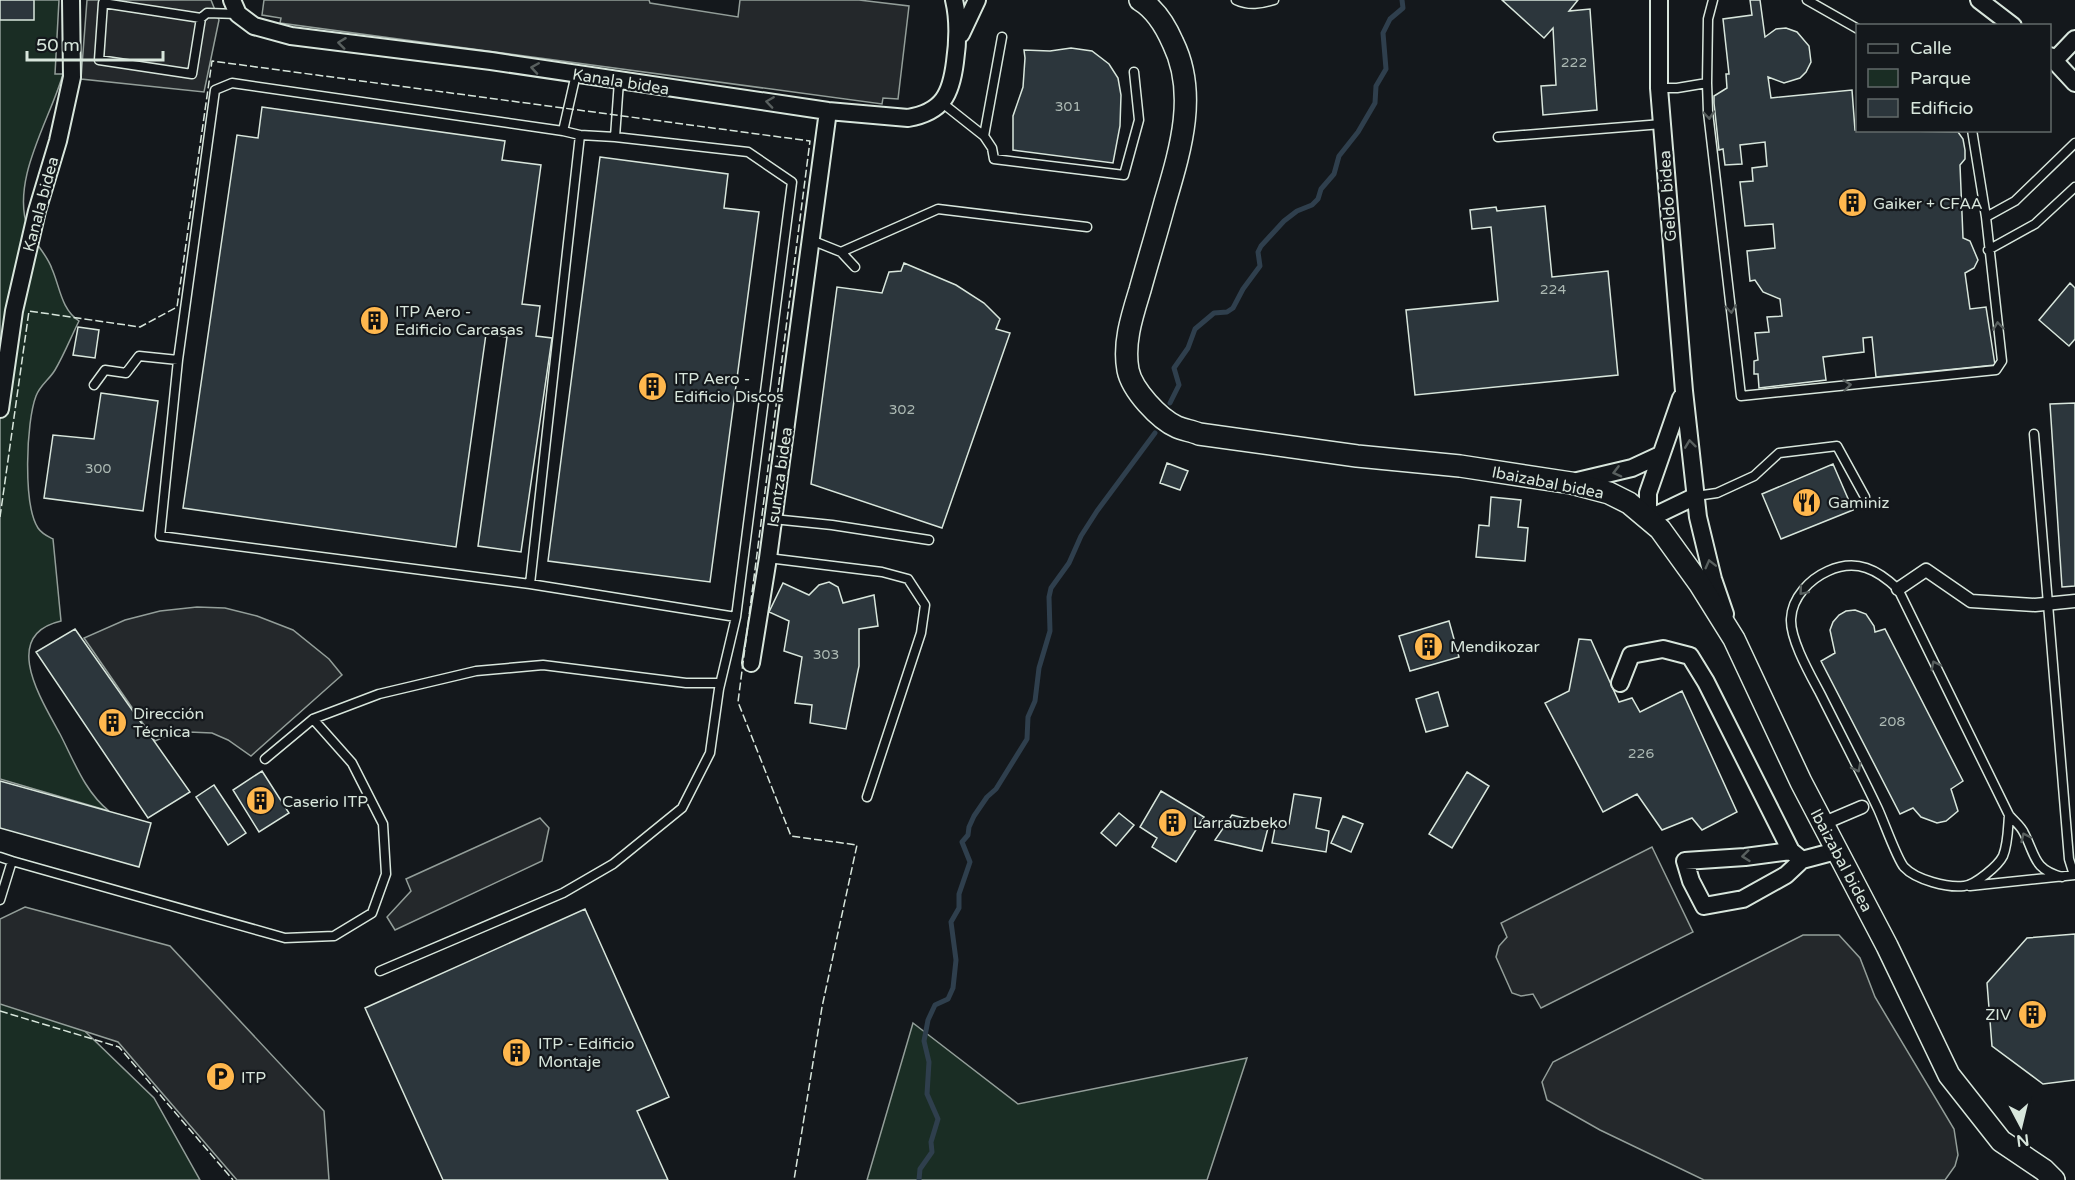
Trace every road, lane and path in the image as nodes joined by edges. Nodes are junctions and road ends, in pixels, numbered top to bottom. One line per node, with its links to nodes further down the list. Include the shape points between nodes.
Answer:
1 (71, 0): 45 (street, Kanala bidea, via 72,77 58,141 36,211)
2 (954, 0): 17 (street)
3 (976, 0): 17 (street)
4 (1140, 0): 48 (street, Ibaizabal bidea, via 1165,25 1178,53 1185,94 1181,145 1126,345 1131,381 1140,394 1176,426 1199,434)
5 (1236, 0): 6 (lane, via 1250,4)
6 (1274, 0)
7 (1659, 0): 24 (street, Geldo bidea)
8 (1713, 0): 22 (lane, via 1708,19)
9 (1807, 0): 14 (lane)
10 (1979, 0): 13 (street)
11 (235, 7): 12 (lane); 20 (street, Kanala bidea, one-way to 11, via 291,36 254,26)
12 (201, 18): 12 (lane, via 103,3 99,60 192,74)
13 (2010, 24)
14 (1856, 28)
15 (1002, 37): 31 (lane)
16 (2075, 39): 18 (street)
17 (958, 41): 25 (street, via 952,84)
18 (2052, 59): 23 (street)
19 (1134, 72): 31 (lane, via 1139,120 1124,175 994,159)
20 (576, 74): 21 (street, Kanala bidea); 28 (lane)
21 (619, 81): 26 (street, Kanala bidea, one-way to 21); 32 (lane)
22 (1707, 83): 24 (lane); 39 (lane, one-way to 39, via 1741,396 1996,370 2002,361)
23 (2075, 83)
24 (1659, 88): 27 (street, Geldo bidea)
25 (941, 102): 26 (street, Kanala bidea, via 932,110 909,118); 31 (lane)
26 (828, 111): 38 (street, Isuntza bidea)
27 (1662, 124): 33 (lane); 44 (street, Geldo bidea)
28 (563, 131): 30 (lane); 42 (lane, via 232,83 215,90)
29 (1972, 132): 36 (lane)
30 (580, 135): 32 (lane); 55 (lane)
31 (984, 136)
32 (615, 137): 59 (lane, via 747,152 792,182)
33 (1498, 137)
34 (2075, 143): 36 (lane, via 2015,201)
35 (2075, 187): 39 (lane, via 2035,224)
36 (1986, 217): 39 (lane)
37 (1087, 227): 40 (lane, via 938,209)
38 (812, 240): 40 (lane); 51 (street, Isuntza bidea)
39 (1988, 250)
40 (841, 252): 41 (lane)
41 (855, 267)
42 (178, 360): 43 (lane, via 139,356 126,373 105,370); 55 (lane, via 160,536)
43 (94, 385)
44 (1683, 391): 47 (street); 49 (street, Geldo bidea, one-way to 44)
45 (0, 409)
46 (2034, 434): 58 (lane)
47 (1660, 455): 48 (street, one-way to 48, via 1632,468); 52 (street, via 1648,492)
48 (1571, 483): 52 (street, Ibaizabal bidea, via 1610,493)
49 (1696, 496): 50 (lane, via 1717,493 1754,476 1779,453 1837,446); 52 (street); 60 (street, Geldo bidea, one-way to 49, via 1713,579)
50 (1865, 497)
51 (773, 519): 53 (lane); 54 (street, Isuntza bidea)
52 (1648, 519): 60 (street, Ibaizabal bidea, via 1660,529 1699,583)
53 (929, 540)
54 (768, 558): 61 (street, Isuntza bidea); 66 (lane, via 882,572 908,579 925,605 921,633)
55 (530, 584): 59 (lane)
56 (1898, 589): 58 (street, via 1926,570 1971,601); 68 (lane, one-way to 56); 76 (lane, one-way to 76, via 1882,574 1865,567 1844,566 1827,571 1799,594 1791,620 1800,654 1904,867 1946,886)
57 (2075, 601): 58 (street)
58 (2048, 605): 74 (lane, via 2068,859)
59 (736, 617): 62 (lane)
60 (1734, 639): 69 (street, Ibaizabal bidea)
61 (751, 663)
62 (720, 683): 64 (lane, via 686,683 543,665 465,674 379,694); 78 (lane, via 710,753 682,808 613,864 563,893)
63 (1620, 683): 71 (street, via 1631,655 1663,649 1690,656)
64 (313, 719): 65 (lane); 73 (lane, via 352,763 383,824 386,874 372,913 334,936 285,938)
65 (265, 759)
66 (867, 797)
67 (1862, 807): 69 (street)
68 (2009, 815): 75 (lane, one-way to 68, via 2051,874 2036,863 2024,831); 76 (lane, via 2003,856 1990,871)
69 (1822, 824): 70 (street, Ibaizabal bidea)
70 (1836, 851): 71 (street); 79 (street, Ibaizabal bidea, via 1949,1075 2001,1141)
71 (1796, 856): 71 (street, one-way to 71, via 1745,857 1685,861 1704,906 1743,899 1786,875)
72 (0, 857): 73 (lane)
73 (12, 861): 77 (lane)
74 (2074, 875): 75 (lane)
75 (2062, 876): 76 (lane)
76 (1966, 886)
77 (0, 900)
78 (380, 972)
79 (2049, 1175): 80 (street, Ibaizabal bidea)
80 (2069, 1180)

